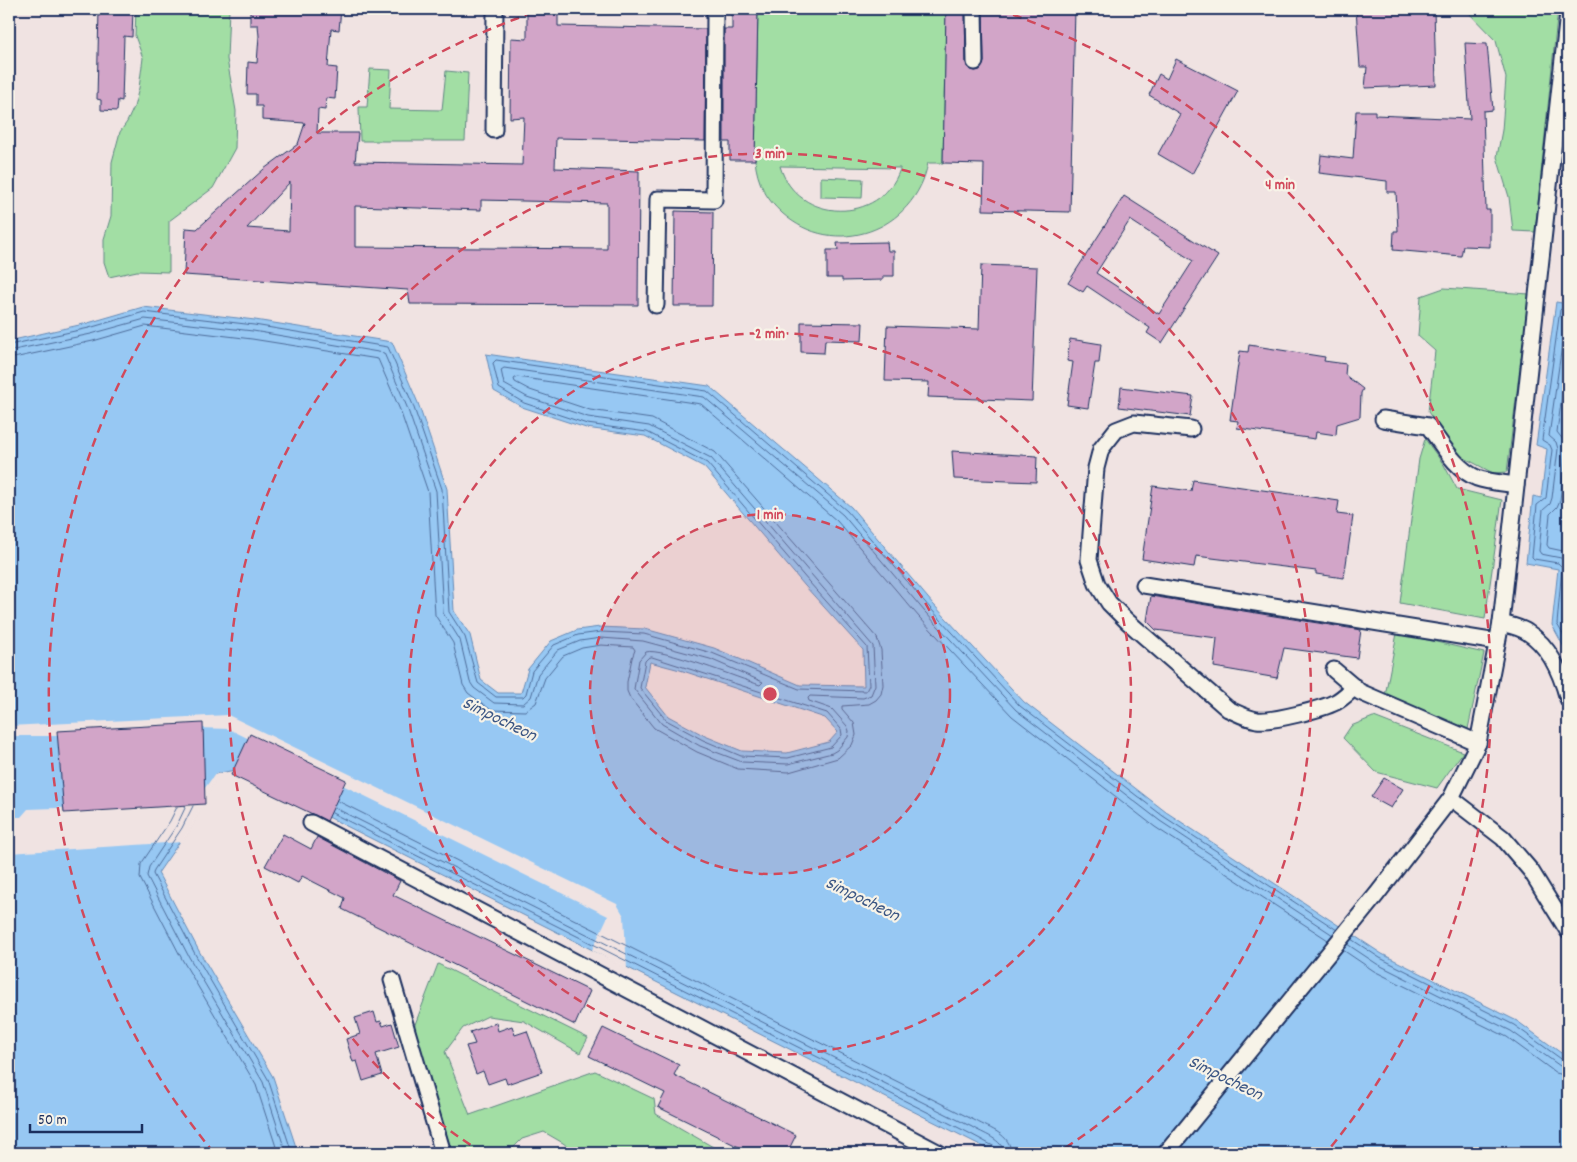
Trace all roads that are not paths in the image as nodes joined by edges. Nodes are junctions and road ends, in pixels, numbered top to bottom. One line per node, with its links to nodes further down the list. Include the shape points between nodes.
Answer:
1 (495, 9): 6 (street)
2 (715, 9): 7 (street, via 714,200 658,199)
3 (974, 9): 5 (street)
4 (1568, 13): 10 (street)
5 (975, 62)
6 (494, 130)
7 (656, 305)
8 (1383, 419): 10 (street, via 1428,426 1448,455 1477,478)
9 (1191, 429): 15 (street, via 1134,423 1116,430 1101,449 1096,468 1089,560 1097,584 1109,603 1228,708 1244,717 1259,720 1279,718 1327,706)
10 (1516, 485): 12 (street)
11 (1144, 585): 13 (street)
12 (1501, 623): 13 (street); 16 (street, via 1527,631 1548,650)
13 (1497, 642): 17 (street)
14 (1334, 670): 15 (street)
15 (1354, 687): 17 (street)
16 (1568, 698)
17 (1478, 743): 18 (street)
18 (1451, 798): 20 (street, via 1503,838 1531,871); 24 (street)
19 (311, 823): 23 (street)
20 (1568, 931)
21 (392, 980): 22 (street)
22 (443, 1153)
23 (939, 1153)
24 (1166, 1153)

